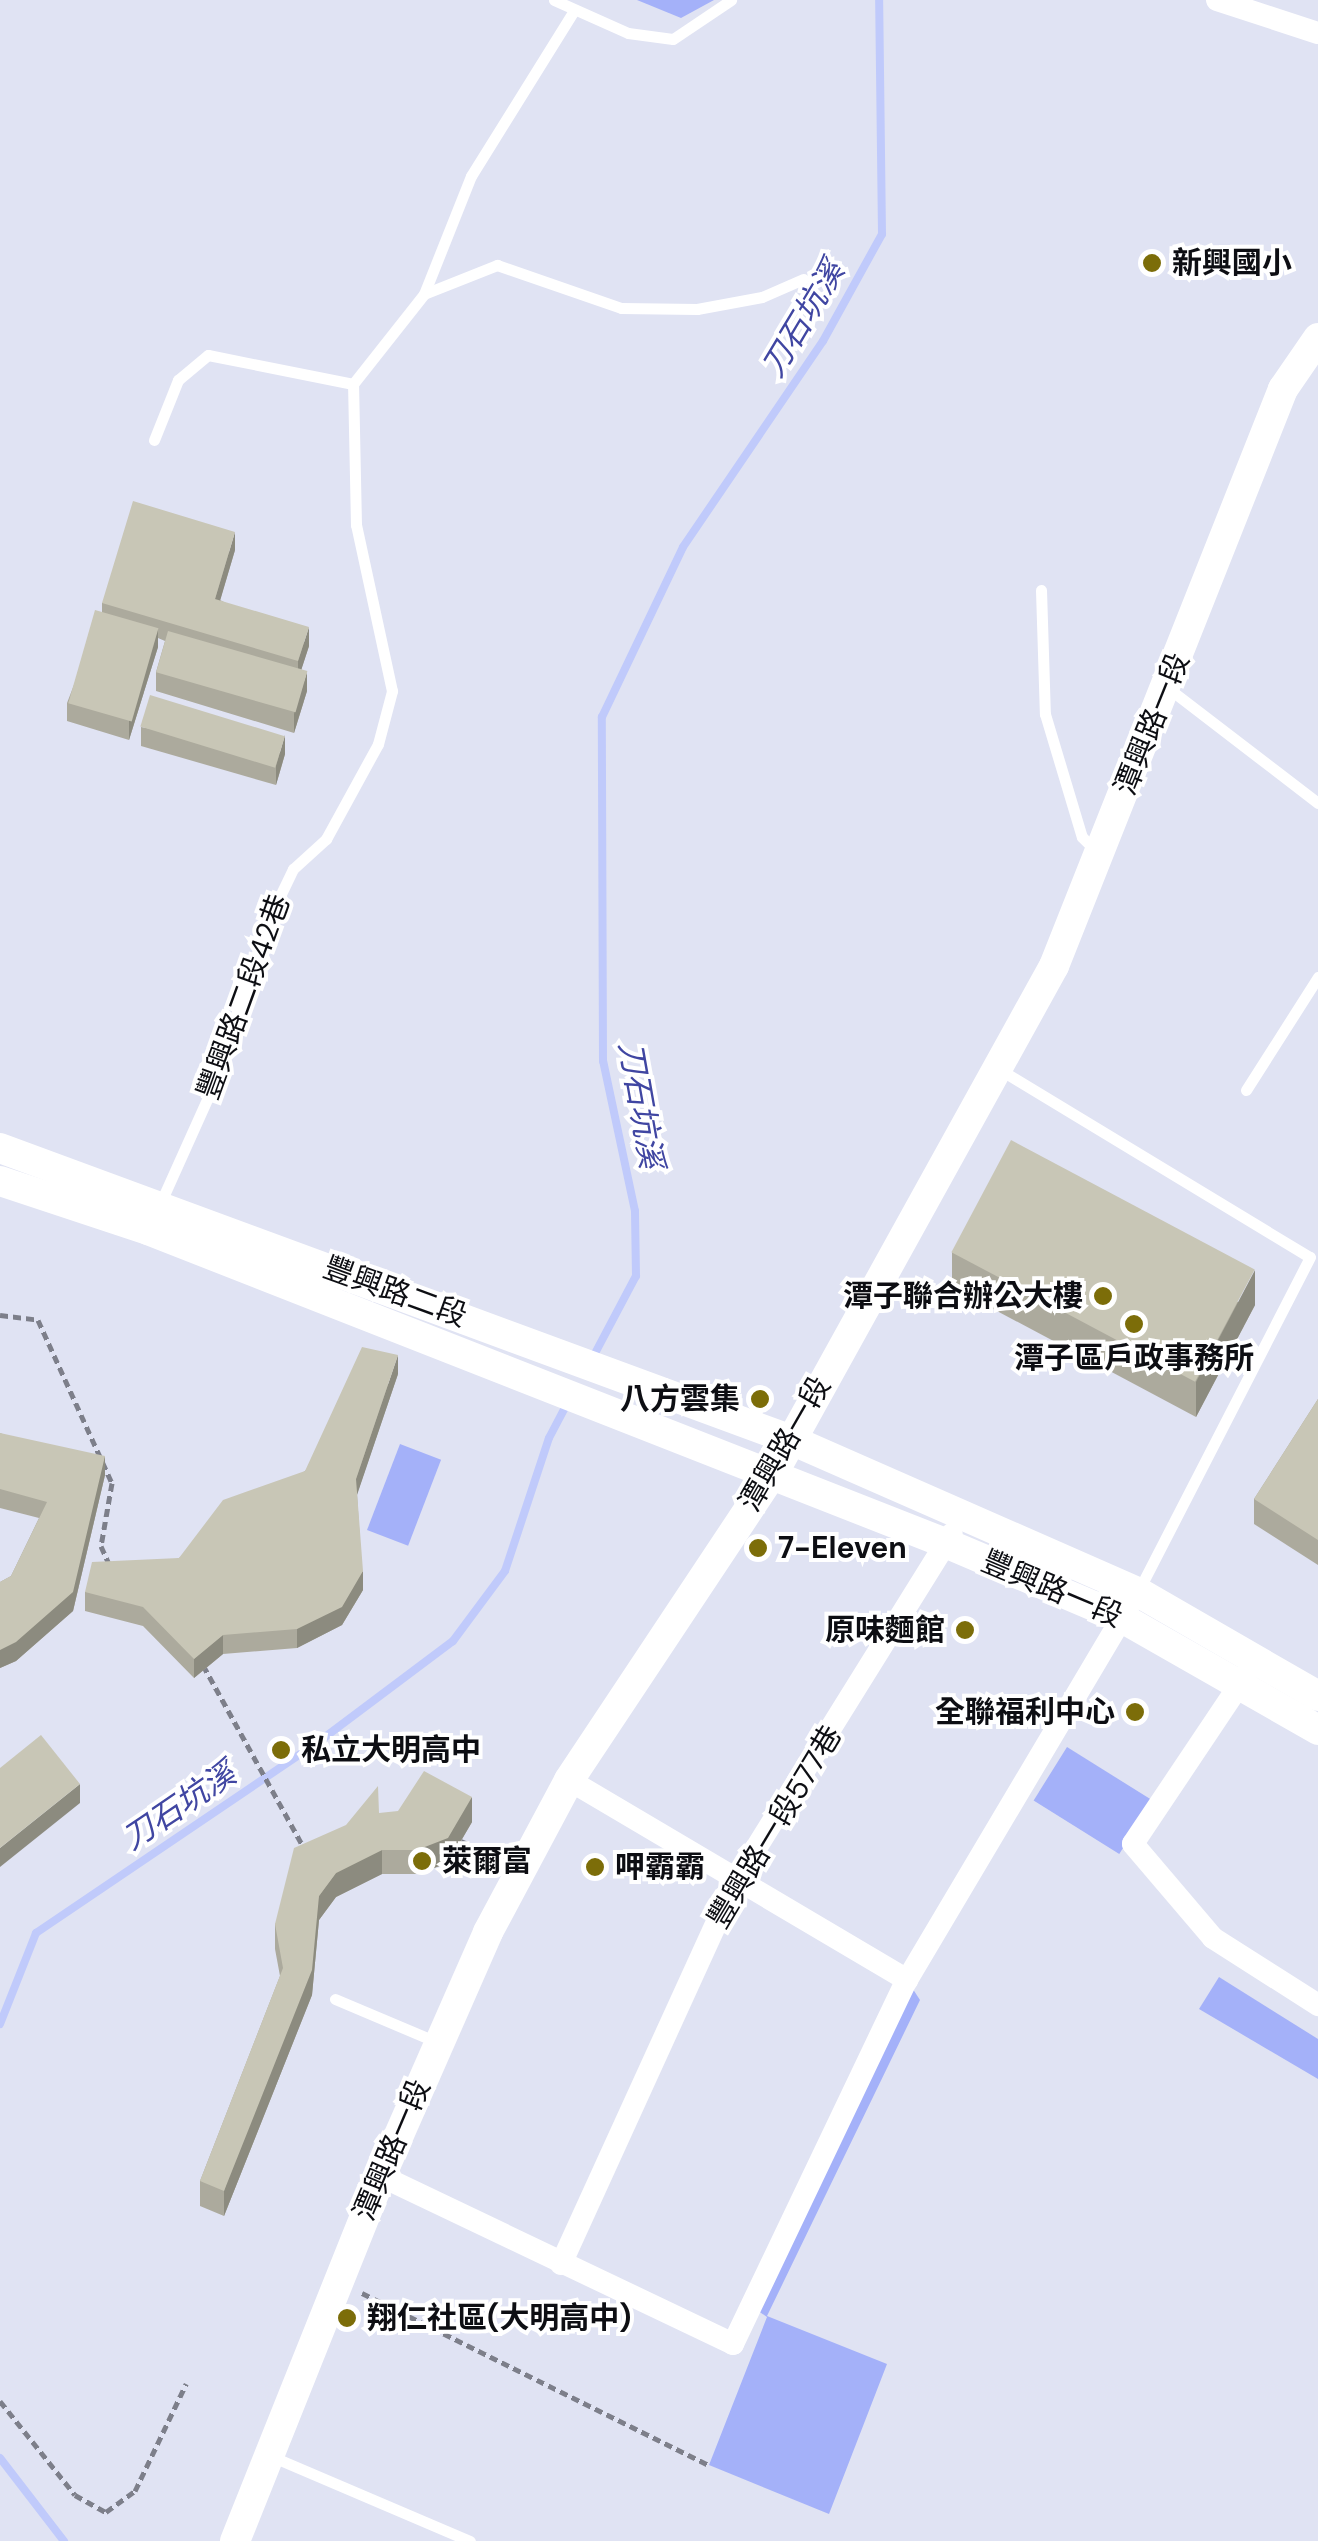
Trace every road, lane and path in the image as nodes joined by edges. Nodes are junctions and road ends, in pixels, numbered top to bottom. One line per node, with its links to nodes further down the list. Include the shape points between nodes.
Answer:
1 (554, 0): 4 (lane)
2 (731, 0): 4 (lane, via 674,39 628,34)
3 (1217, 0): 5 (street)
4 (573, 12): 7 (lane, via 472,176)
5 (1318, 34)
6 (803, 279): 7 (lane, via 762,297 697,309 621,308 497,265)
7 (424, 294): 9 (lane)
8 (1318, 338): 12 (street, 潭興路一段, via 1282,389)
9 (353, 384): 10 (lane, via 208,355 178,380); 20 (lane, 豐興路二段42巷, via 356,525 392,690 378,744 326,838 293,869 268,921 208,1097)
10 (154, 440)
11 (1041, 590): 14 (lane, via 1045,714 1082,836)
12 (1168, 688): 13 (lane); 14 (street, 潭興路一段)
13 (1318, 803)
14 (1100, 854): 16 (street, 潭興路一段, via 1054,966)
15 (1318, 977): 17 (lane)
16 (1000, 1069): 22 (street, 潭興路一段); 27 (lane, via 1310,1257)
17 (1246, 1090)
18 (0, 1148): 20 (street, 豐興路二段)
19 (0, 1181): 20 (street, 豐興路二段)
20 (154, 1218): 22 (street, 豐興路二段, via 574,1359); 23 (street, 豐興路二段, via 558,1389)
21 (0, 1315): 26 (path, via 38,1320 112,1483 101,1546)
22 (789, 1440): 23 (street, 潭興路一段); 24 (street, 豐興路一段)
23 (774, 1472): 25 (street, 豐興路一段); 32 (street, 潭興路一段)
24 (956, 1510): 25 (street, 豐興路一段577巷); 27 (street, 豐興路一段)
25 (950, 1545): 27 (street, 豐興路一段); 36 (street, 豐興路一段577巷)
26 (112, 1572)
27 (1130, 1605): 29 (street, 豐興路一段); 37 (street)
28 (199, 1658): 34 (path)
29 (1251, 1670): 30 (street, 豐興路一段); 31 (street, 豐興路一段); 39 (street, via 1133,1844 1213,1938)
30 (1318, 1696)
31 (1318, 1730)
32 (569, 1780): 35 (street, 潭興路一段); 36 (street)
33 (461, 1841): 35 (path)
34 (312, 1862)
35 (522, 1868): 40 (street, 潭興路一段)
36 (735, 1882): 37 (street); 42 (street, 豐興路一段577巷)
37 (907, 1980): 42 (street, via 733,2344)
38 (336, 1999): 40 (lane)
39 (1318, 2005)
40 (438, 2042): 41 (street, 潭興路一段)
41 (381, 2176): 42 (street); 43 (street, 潭興路一段)
42 (561, 2264)
43 (338, 2283): 46 (street, 潭興路一段); 47 (path)
44 (186, 2384): 45 (path, via 135,2491 106,2512 74,2495)
45 (0, 2401)
46 (269, 2455): 48 (street, 潭興路一段); 49 (lane)
47 (709, 2466)
48 (234, 2541)
49 (470, 2541)

